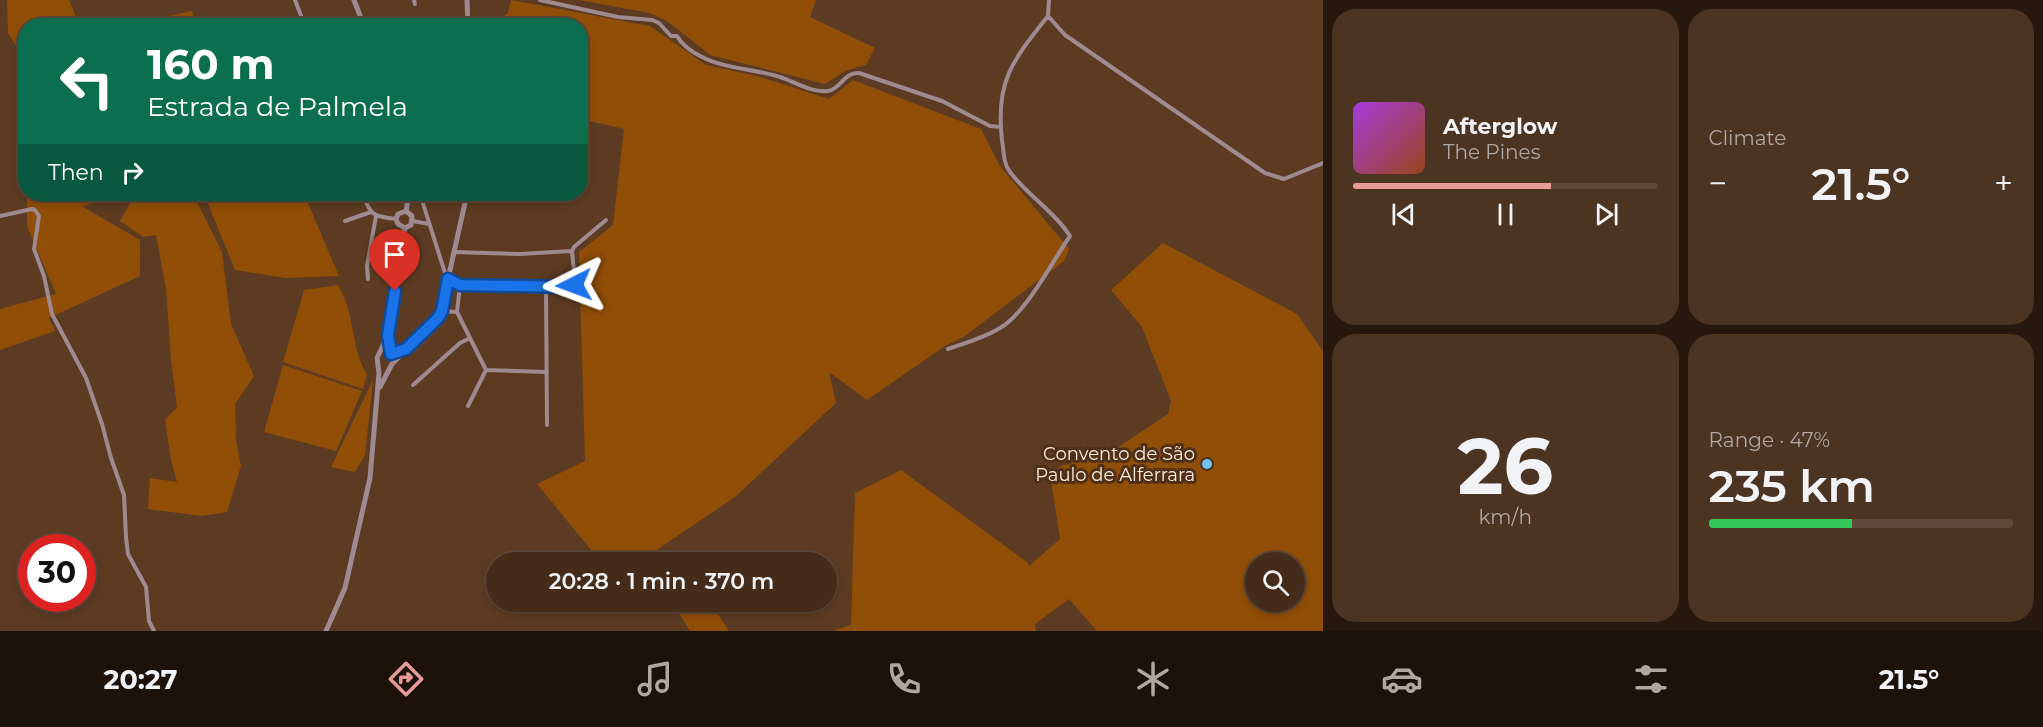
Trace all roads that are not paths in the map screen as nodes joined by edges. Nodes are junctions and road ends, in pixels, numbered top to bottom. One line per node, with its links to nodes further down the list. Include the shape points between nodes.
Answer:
1 (296, 0): 7 (street)
2 (354, 0): 8 (street)
3 (467, 0): 9 (street)
4 (540, 0): 10 (street, via 618,17 652,20 702,57 817,90 833,89 855,73 864,75 942,101 990,126)
5 (1049, 0): 6 (street)
6 (1048, 16): 10 (street, via 1017,56 1005,79); 11 (street, via 1065,35 1265,173 1284,179)
7 (302, 18)
8 (361, 18)
9 (468, 18)
10 (1000, 127): 37 (street, via 1010,172 1070,236 1011,321)
11 (1323, 163)
12 (366, 201): 17 (street)
13 (408, 201): 16 (street)
14 (422, 201): 24 (street)
15 (465, 201): 27 (street)
16 (406, 211): 20 (street); 23 (street)
17 (371, 212): 19 (street); 22 (street)
18 (0, 216): 48 (street, via 32,209 39,216 34,249 52,314 86,378 102,424 124,495 128,554 146,587 149,621)
19 (376, 216): 20 (street); 28 (street)
20 (396, 219): 25 (street)
21 (606, 220): 26 (street)
22 (345, 221)
23 (413, 221): 24 (street); 25 (street)
24 (429, 224): 29 (street)
25 (405, 228): 34 (street)
26 (572, 251): 27 (street); 31 (street, via 571,287)
27 (454, 252): 29 (street)
28 (368, 279)
29 (448, 279): 30 (street); 32 (street)
30 (460, 285): 31 (street); 33 (street)
31 (546, 287): 43 (street)
32 (442, 311): 33 (street); 36 (street)
33 (457, 312): 35 (street)
34 (388, 335): 38 (street); 39 (street)
35 (470, 338): 42 (street); 44 (street)
36 (406, 349): 38 (street); 41 (street)
37 (948, 349)
38 (390, 353): 39 (street); 41 (street)
39 (379, 354): 40 (street)
40 (377, 363): 41 (street, via 384,368); 45 (street)
41 (392, 364): 45 (street)
42 (486, 370): 43 (street); 46 (street)
43 (546, 372): 47 (street)
44 (413, 385)
45 (377, 394): 49 (street, via 370,478 345,588)
46 (468, 406)
47 (547, 425)
48 (154, 631)
49 (326, 631)

